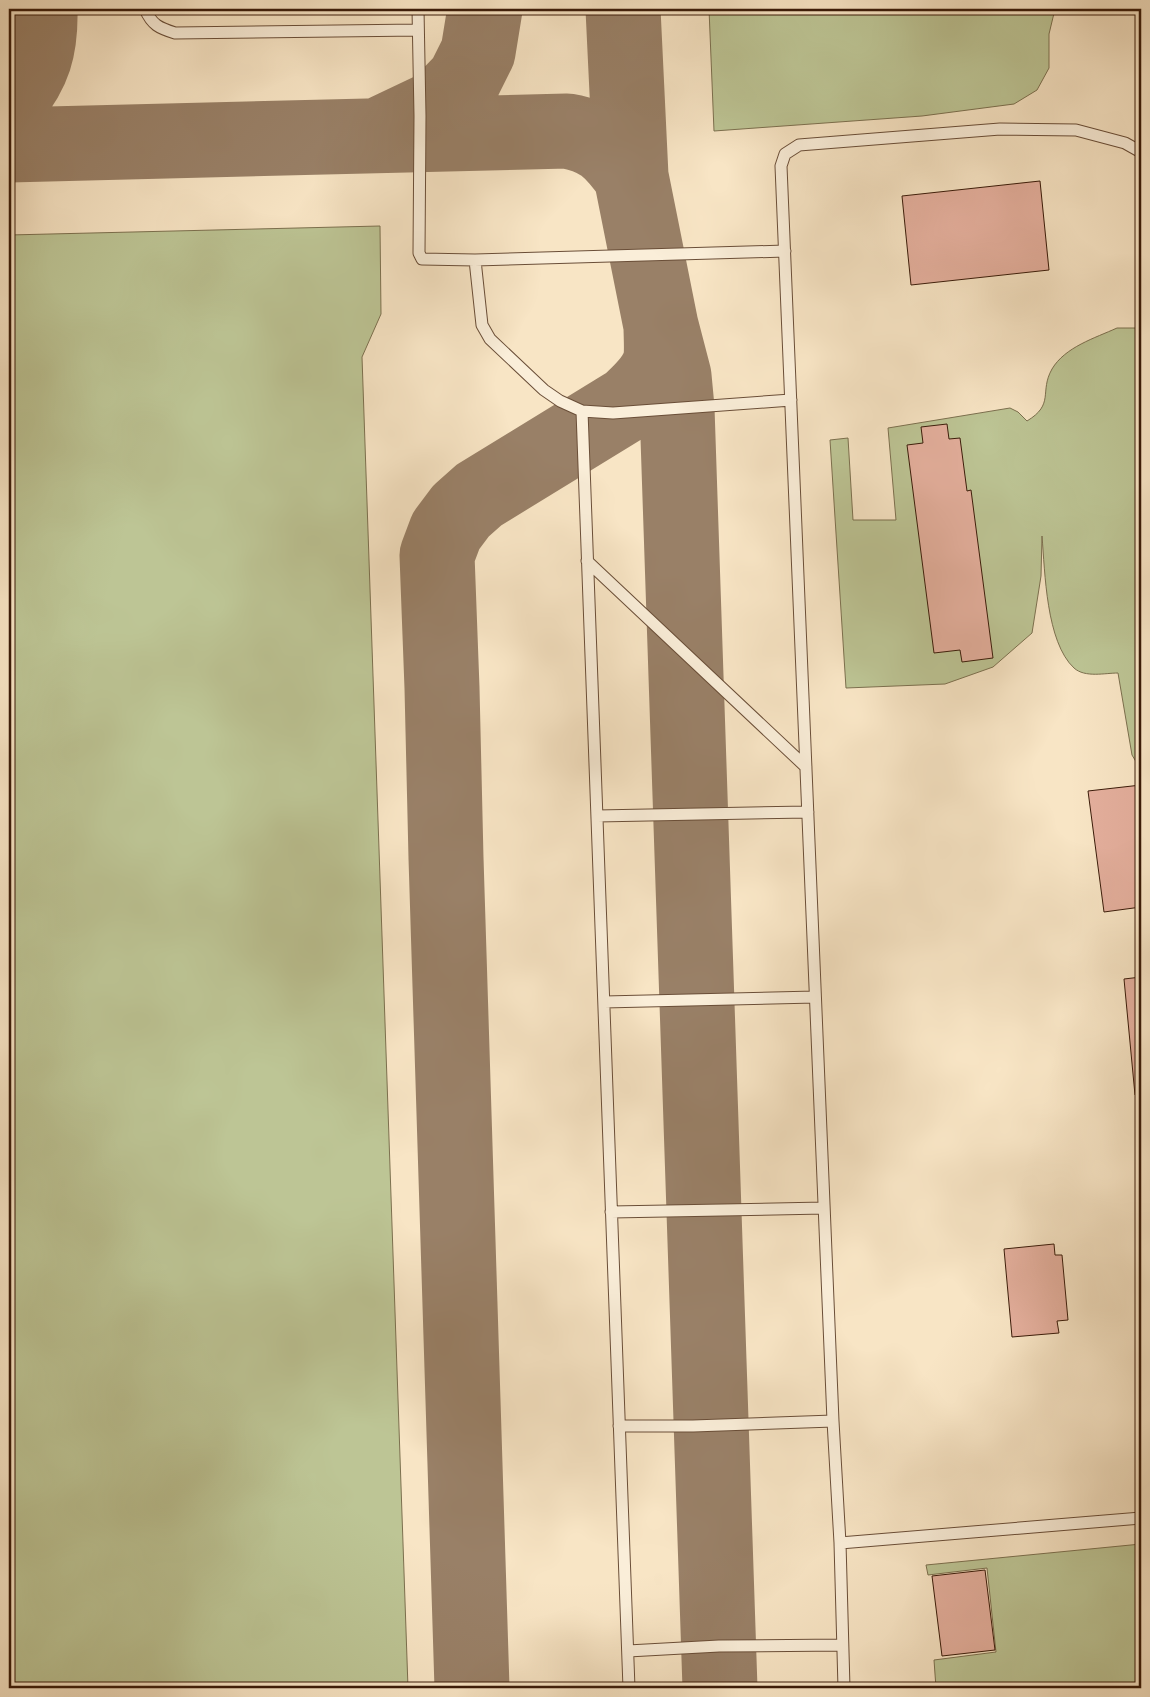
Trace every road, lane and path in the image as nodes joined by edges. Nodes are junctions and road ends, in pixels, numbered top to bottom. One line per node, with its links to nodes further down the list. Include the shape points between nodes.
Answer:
1 (145, 9): 3 (lane, via 151,21 175,33)
2 (418, 9): 3 (lane)
3 (418, 30): 6 (lane, via 419,253 426,260)
4 (1141, 152): 5 (lane, via 1125,143 1076,130 1000,129 798,145 785,154 781,166)
5 (785, 251): 6 (lane); 7 (lane)
6 (475, 260): 8 (lane, via 482,325 490,339 544,390)
7 (791, 400): 8 (lane, via 613,413); 10 (lane)
8 (582, 411): 9 (lane)
9 (587, 561): 10 (lane); 12 (lane)
10 (806, 767): 11 (lane)
11 (808, 812): 12 (lane); 13 (lane)
12 (597, 816): 14 (lane)
13 (816, 996): 14 (lane); 15 (lane)
14 (604, 1002): 16 (lane)
15 (824, 1208): 16 (lane); 17 (lane)
16 (611, 1212): 18 (lane)
17 (833, 1421): 18 (lane); 20 (lane)
18 (619, 1426): 22 (lane)
19 (1141, 1518): 20 (lane)
20 (840, 1543): 21 (lane)
21 (842, 1645): 22 (lane); 24 (lane)
22 (628, 1651): 23 (lane)
23 (629, 1688)
24 (844, 1688)

